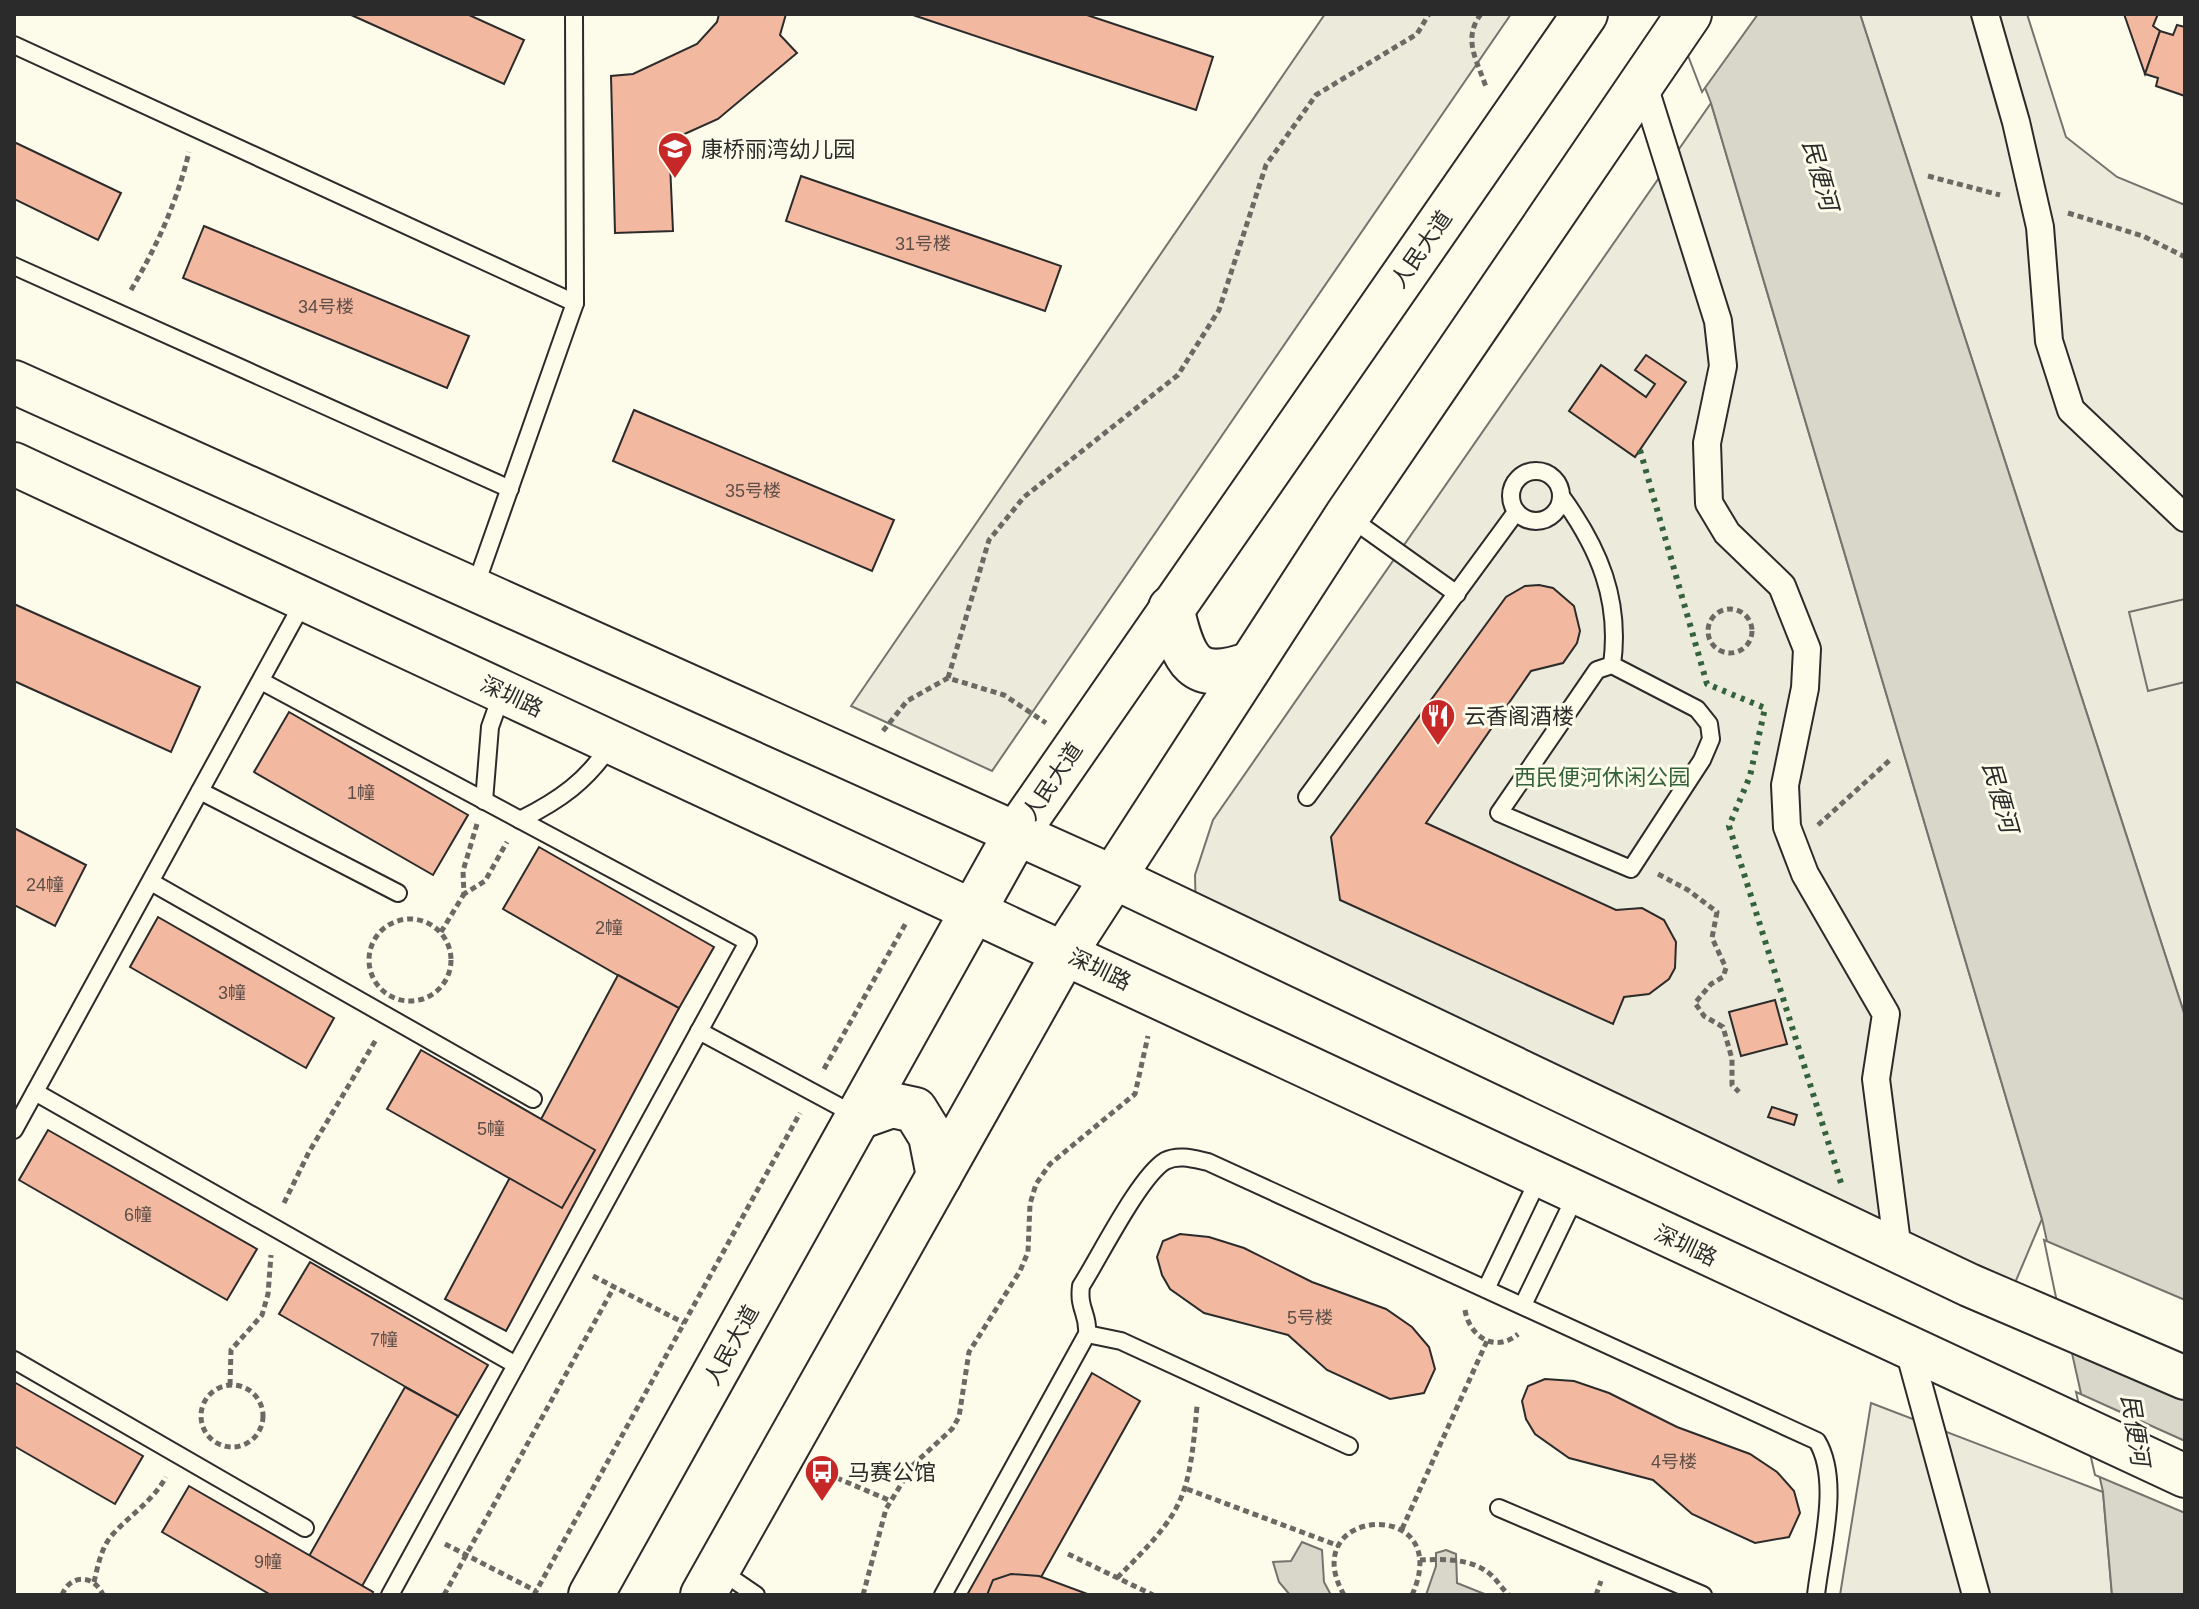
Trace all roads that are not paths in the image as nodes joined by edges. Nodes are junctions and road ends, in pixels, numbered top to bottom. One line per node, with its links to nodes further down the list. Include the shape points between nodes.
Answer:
1 (574, 14): 8 (lane)
2 (1585, 14): 19 (main road, 人民大道)
3 (1689, 14): 6 (main road)
4 (1985, 14): 15 (street, via 2040,227 2049,341 2071,410)
5 (14, 45): 8 (lane)
6 (1650, 67): 14 (main road); 42 (street, via 1718,321 1723,366 1707,443 1709,503 1727,533 1782,586 1807,649 1805,688 1785,785 1787,827 1805,874 1886,1014 1876,1079)
7 (14, 266): 11 (lane)
8 (575, 303): 11 (lane)
9 (14, 382): 16 (street)
10 (14, 464): 18 (street, 深圳路)
11 (510, 489): 16 (lane)
12 (1561, 496): 13 (lane, via 1548,518 1531,520); 13 (lane, via 1550,475 1527,472 1511,489); 21 (lane, via 1585,530 1611,594 1617,632)
13 (1516, 512): 17 (lane)
14 (1347, 516): 17 (lane); 20 (main road)
15 (2185, 518)
16 (474, 588): 29 (street)
17 (1457, 594): 26 (lane)
18 (305, 600): 22 (lane); 23 (street, 深圳路)
19 (1171, 608): 20 (main road, via 1180,646 1198,668 1222,675); 29 (main road, 人民大道)
20 (1251, 664): 30 (main road)
21 (1612, 665): 21 (lane, via 1597,670 1499,813 1631,869 1711,739 1709,724 1697,709)
22 (261, 681): 25 (lane); 27 (lane)
23 (502, 692): 24 (street, 深圳路); 27 (lane, via 490,727)
24 (612, 743): 28 (lane, via 593,772 562,799); 33 (street, 深圳路)
25 (200, 791): 31 (lane); 32 (lane)
26 (1307, 797)
27 (484, 801): 28 (lane)
28 (520, 820): 35 (lane, via 748,942)
29 (1016, 834): 30 (street); 33 (main road, 人民大道)
30 (1113, 877): 34 (main road); 42 (street)
31 (151, 882): 36 (lane); 37 (lane)
32 (398, 893)
33 (974, 909): 34 (street, 深圳路); 38 (main road, 人民大道)
34 (1065, 952): 40 (main road); 41 (street, 深圳路)
35 (699, 1031): 38 (lane); 48 (lane)
36 (35, 1092): 39 (lane); 48 (lane)
37 (533, 1099)
38 (858, 1117): 40 (main road, via 892,1105 915,1110 931,1136); 56 (main road, 人民大道)
39 (14, 1130)
40 (939, 1176): 54 (main road)
41 (1558, 1185): 43 (lane); 44 (lane); 46 (street, 深圳路)
42 (1898, 1251): 49 (street)
43 (1486, 1289): 44 (lane); 45 (lane, via 1208,1162 1184,1157 1167,1160 1150,1175 1081,1286 1079,1306 1088,1321)
44 (1523, 1305): 59 (lane, via 1817,1441 1827,1457 1830,1478)
45 (1087, 1334): 50 (lane, via 1121,1341); 57 (lane)
46 (1909, 1350): 51 (street, 深圳路); 60 (street)
47 (14, 1360): 53 (lane)
48 (516, 1365): 55 (lane)
49 (2185, 1378)
50 (1349, 1446)
51 (2185, 1476)
52 (1499, 1508): 58 (lane)
53 (305, 1528)
54 (731, 1586)
55 (390, 1595)
56 (591, 1595)
57 (943, 1595)
58 (1703, 1595)
59 (1816, 1595)
60 (1976, 1595)

